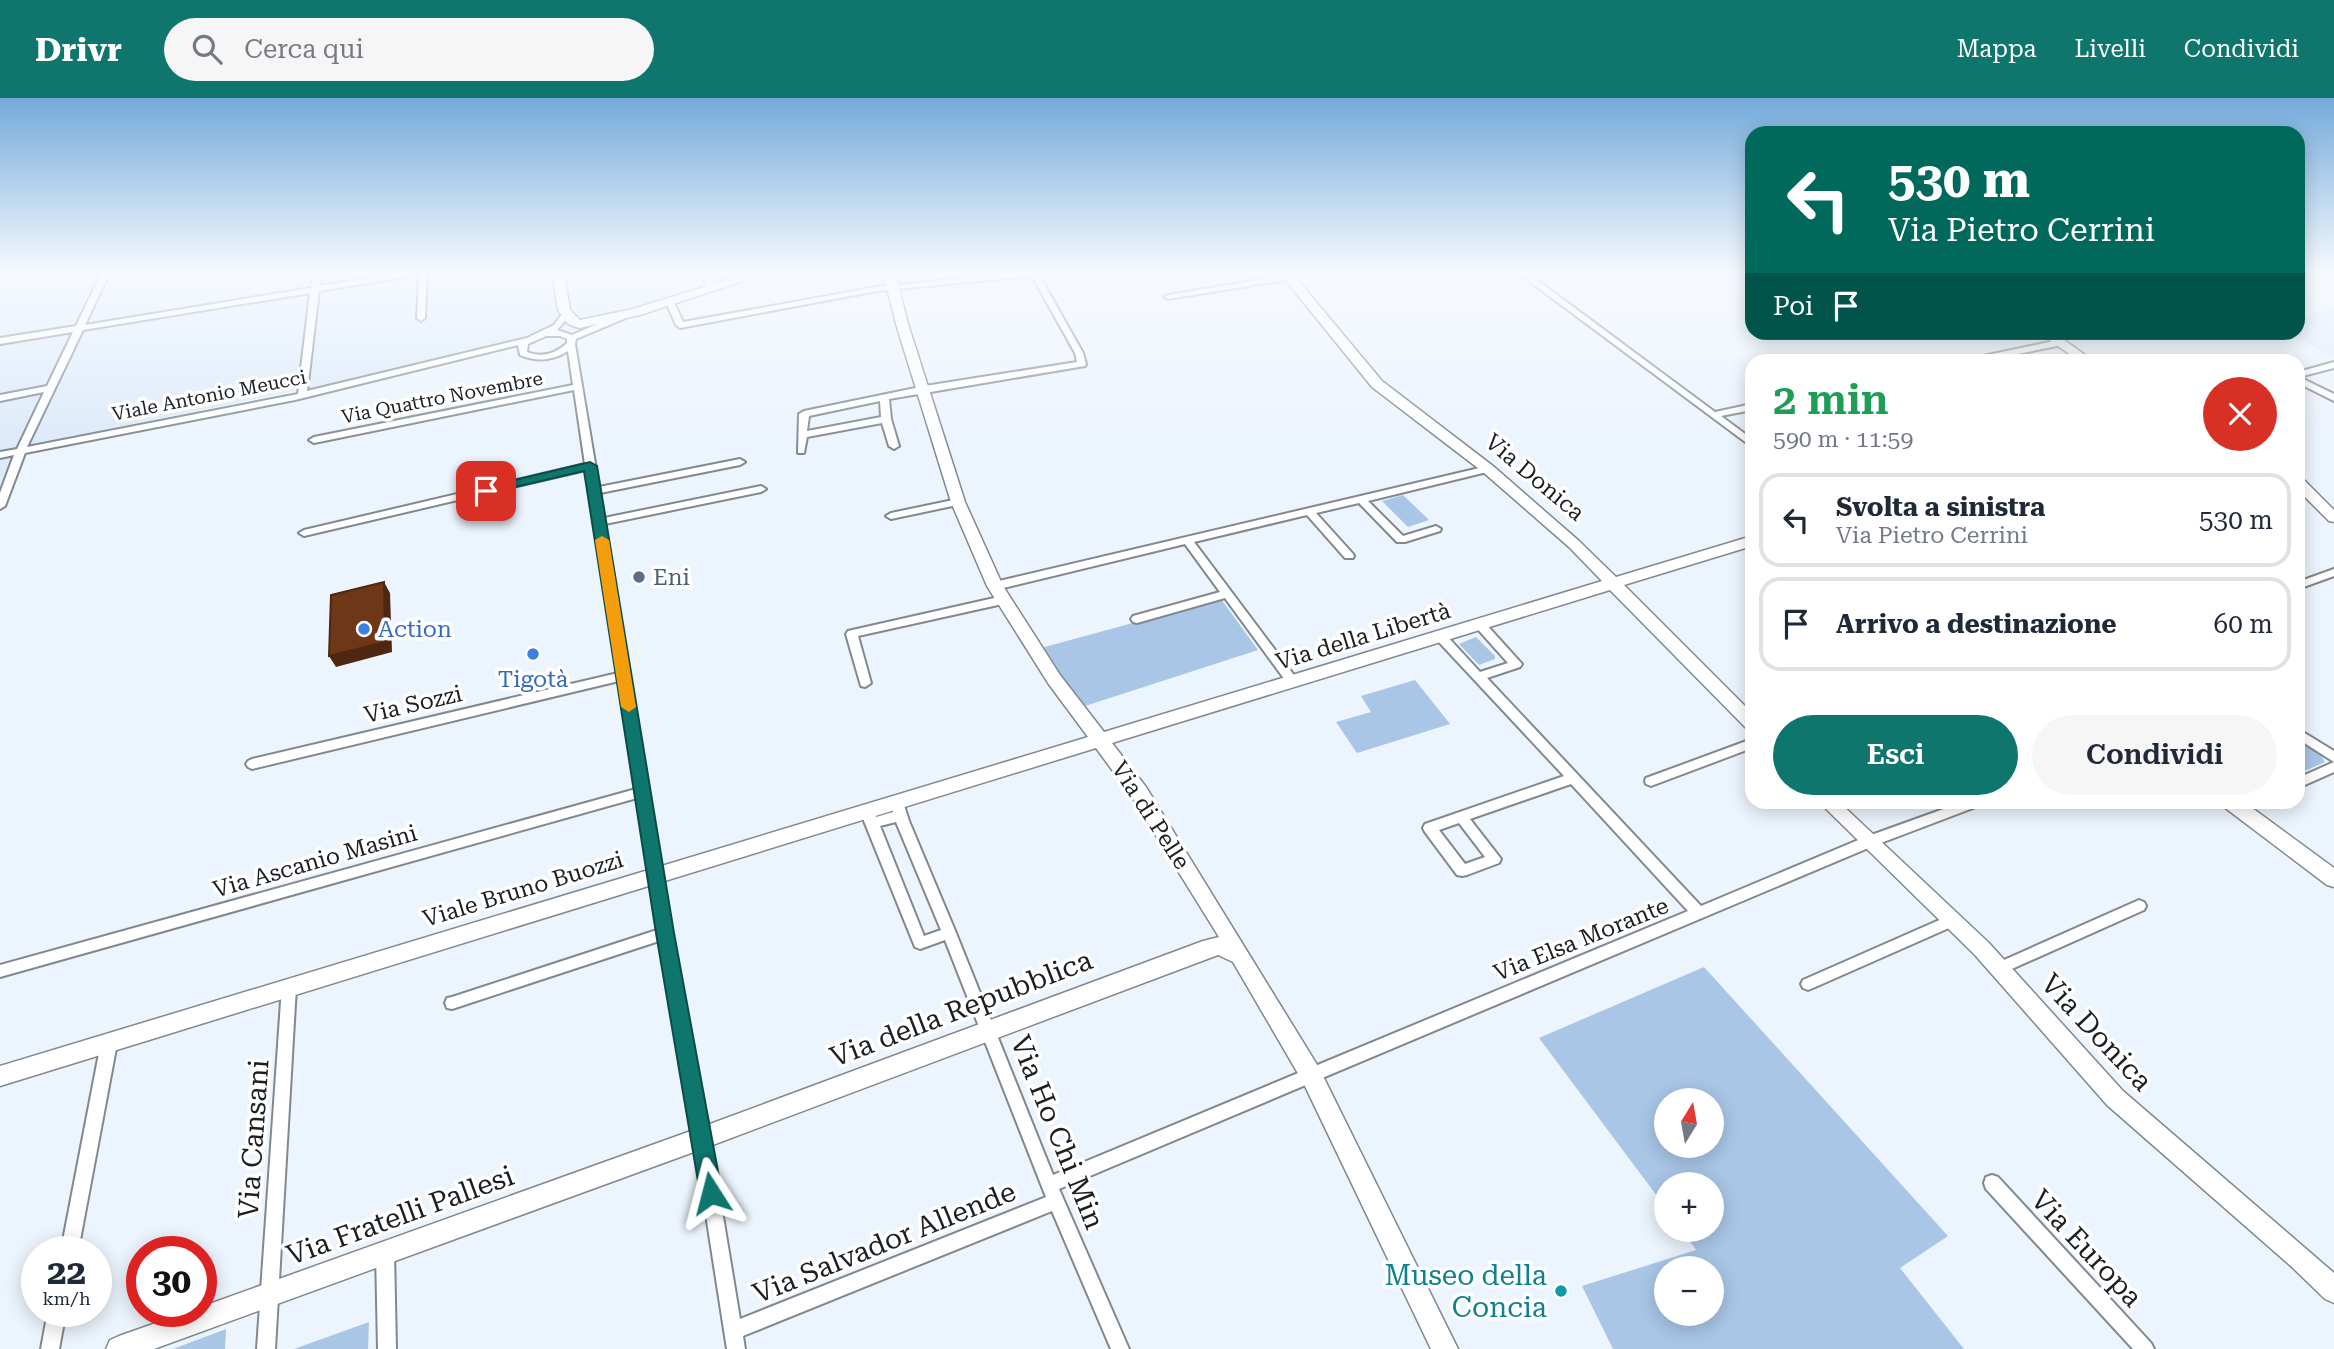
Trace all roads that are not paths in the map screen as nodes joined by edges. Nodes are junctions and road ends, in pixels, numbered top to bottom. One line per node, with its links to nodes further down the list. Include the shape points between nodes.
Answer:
1 (64, 330): 13 (street)
2 (77, 330): 26 (street)
3 (309, 330): 28 (street)
4 (550, 330): 10 (street)
5 (595, 330): 14 (street)
6 (907, 330): 27 (street, Via di Pelle)
7 (1066, 330): 27 (street, via 1082,364)
8 (1333, 330): 44 (street, Via Donica, via 1377,384)
9 (1599, 330): 33 (street)
10 (545, 334): 11 (street, Viale Antonio Meucci); 14 (street, via 562,333)
11 (528, 340): 16 (street, Viale Antonio Meucci); 17 (street)
12 (2054, 340): 15 (street)
13 (0, 341)
14 (571, 341): 20 (street); 21 (street)
15 (2059, 344): 18 (street); 19 (street)
16 (484, 350): 17 (street, Viale Antonio Meucci); 28 (street, Viale Antonio Meucci)
17 (522, 351): 20 (street, Viale Antonio Meucci, via 533,357)
18 (2008, 354)
19 (2076, 354)
20 (554, 355): 21 (street, Viale Antonio Meucci)
21 (573, 362): 25 (street)
22 (2334, 365): 23 (street)
23 (2305, 375)
24 (2305, 381): 31 (street)
25 (578, 387): 37 (street, Via Quattro Novembre); 43 (street)
26 (49, 388): 29 (street); 39 (street)
27 (925, 390): 30 (street); 49 (street, Via di Pelle)
28 (302, 395): 39 (street, Viale Antonio Meucci)
29 (0, 398)
30 (884, 398): 34 (street); 35 (street, via 804,414)
31 (2334, 398)
32 (1745, 408): 33 (street)
33 (1713, 415): 36 (street)
34 (886, 419): 35 (street); 38 (street)
35 (803, 435): 40 (street)
36 (1745, 439)
37 (314, 440)
38 (894, 446)
39 (21, 450): 41 (street, Viale Antonio Meucci); 50 (street)
40 (801, 451)
41 (0, 455)
42 (740, 463): 47 (street)
43 (590, 466): 47 (street); 56 (street)
44 (1488, 469): 48 (street); 61 (street, Via Donica)
45 (761, 489): 54 (street)
46 (2305, 489): 53 (street)
47 (594, 491): 54 (street)
48 (1362, 500): 51 (street); 55 (street, via 1401,540)
49 (958, 502): 52 (street); 63 (street, Via di Pelle)
50 (0, 506)
51 (1310, 512): 57 (street); 59 (street)
52 (891, 516)
53 (2334, 518)
54 (599, 522): 69 (street)
55 (1436, 529)
56 (304, 533)
57 (1188, 541): 63 (street); 64 (street)
58 (1745, 543): 61 (street, Via della Libertà)
59 (1349, 556)
60 (2334, 572): 62 (street)
61 (1616, 583): 67 (street, Via della Libertà); 73 (street, Via Donica)
62 (2305, 583)
63 (995, 586): 65 (street, Via di Pelle)
64 (1228, 594): 66 (street); 71 (street)
65 (1003, 600): 72 (street, via 852,635); 76 (street, Via di Pelle, via 1054,679)
66 (1137, 619)
67 (1479, 625): 68 (street, Via della Libertà); 70 (street, via 1516,664)
68 (1441, 637): 70 (street); 71 (street, Via della Libertà)
69 (624, 676): 78 (street, Via Sozzi); 83 (street)
70 (1478, 677): 80 (street)
71 (1293, 681): 76 (street, Via della Libertà, via 1124,733)
72 (865, 682)
73 (1745, 717)
74 (2305, 738): 77 (street)
75 (1745, 746): 82 (street)
76 (1106, 747): 87 (street, Viale Bruno Buozzi); 98 (street, Via di Pelle, via 1139,792)
77 (2334, 757)
78 (252, 764)
79 (2334, 767): 81 (street)
80 (1573, 778): 89 (street); 94 (street)
81 (2305, 780)
82 (1651, 781)
83 (642, 792): 91 (street); 100 (street, Via Ascanio Masini)
84 (1835, 809): 90 (street, Via Donica)
85 (1957, 809): 90 (street, Via Elsa Morante)
86 (2248, 809): 92 (street)
87 (899, 810): 88 (street, Viale Bruno Buozzi); 97 (street, Via Ho Chi Min)
88 (869, 818): 91 (street, Viale Bruno Buozzi); 97 (street, via 920,943)
89 (1462, 818): 89 (street, via 1494,859 1462,871 1430,828)
90 (1868, 842): 94 (street, Via Elsa Morante); 95 (street, Via Donica)
91 (656, 876): 96 (street); 102 (street, Viale Bruno Buozzi)
92 (2334, 879)
93 (2139, 906): 99 (street)
94 (1700, 914): 106 (street, Via Elsa Morante)
95 (1953, 920): 99 (street, Via Donica); 101 (street)
96 (665, 933): 103 (street); 108 (street)
97 (949, 933): 104 (street, Via Ho Chi Min)
98 (1242, 960): 104 (street, Via della Repubblica, via 1220,946 1210,947); 106 (street, Via di Pelle)
99 (2000, 968): 113 (street, Via Donica, via 2115,1098)
100 (0, 971)
101 (1808, 984)
102 (289, 986): 105 (street, Viale Bruno Buozzi); 114 (street, Via Cansani)
103 (452, 1003)
104 (989, 1028): 108 (street, Via della Repubblica); 110 (street, Via Ho Chi Min)
105 (109, 1043): 107 (street, Viale Bruno Buozzi); 111 (street)
106 (1311, 1075): 110 (street, Via Salvador Allende); 117 (street, Via di Pelle)
107 (0, 1076)
108 (702, 1138): 112 (street, Via Fratelli Pallesi); 116 (street)
109 (1992, 1183): 124 (street, Via Europa)
110 (1052, 1193): 116 (street, Via Salvador Allende); 123 (street, Via Ho Chi Min)
111 (72, 1236)
112 (385, 1251): 114 (street, Via Fratelli Pallesi); 121 (street)
113 (2334, 1290)
114 (269, 1294): 119 (street, Via Fratelli Pallesi); 120 (street, Via Cansani)
115 (54, 1327): 118 (street)
116 (732, 1331): 122 (street)
117 (1443, 1348)
118 (50, 1349)
119 (118, 1349)
120 (266, 1349)
121 (387, 1349)
122 (736, 1349)
123 (1120, 1349)
124 (2145, 1349)

